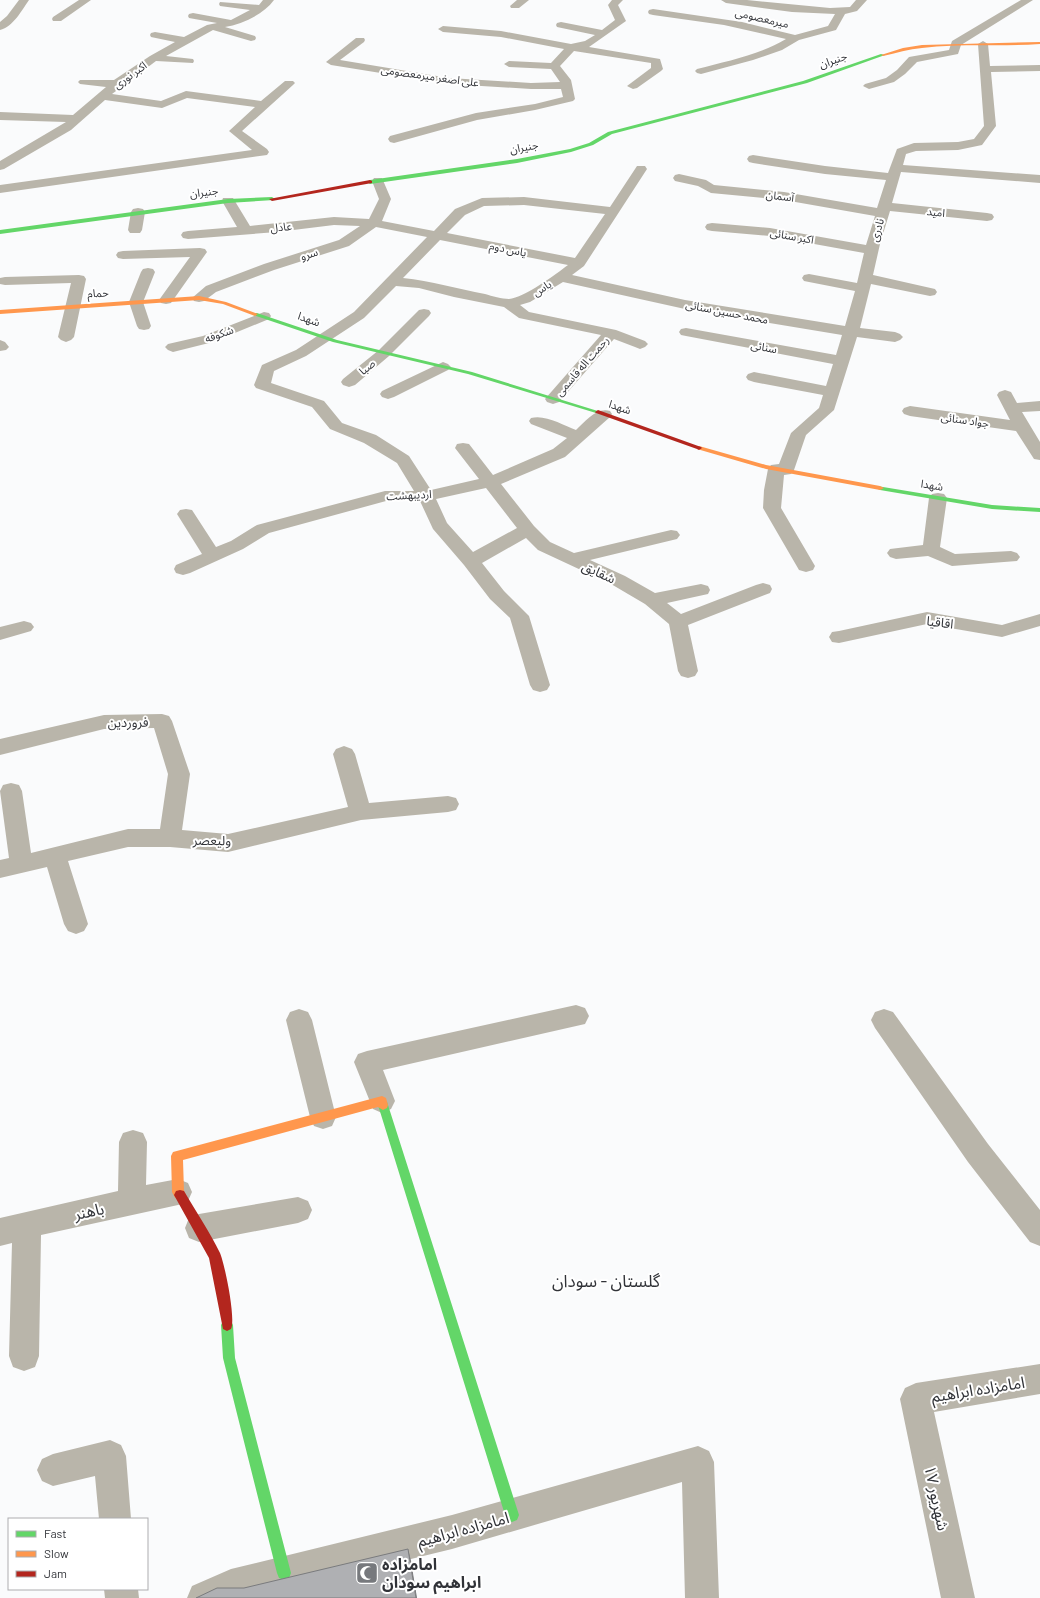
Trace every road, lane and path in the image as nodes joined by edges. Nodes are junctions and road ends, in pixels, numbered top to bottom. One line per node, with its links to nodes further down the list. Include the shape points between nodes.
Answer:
1 (24, 0): 18 (street, via 11,18)
2 (86, 0): 15 (street)
3 (269, 0): 11 (street, اکبر نوری)
4 (524, 0): 10 (street)
5 (618, 0): 21 (street, via 613,5 621,21)
6 (733, 0): 12 (street)
7 (862, 0): 12 (street, via 853,9)
8 (1028, 0): 27 (street)
9 (224, 4): 11 (street)
10 (515, 6)
11 (261, 8): 16 (street, اکبر نوری)
12 (842, 11): 24 (street, via 832,28)
13 (653, 12): 24 (street, میرمعصومی, via 760,28)
14 (193, 16): 16 (street)
15 (58, 19)
16 (235, 22): 19 (street, اکبر نوری)
17 (561, 25): 21 (street)
18 (0, 27)
19 (211, 27): 23 (street); 25 (street, اکبر نوری)
20 (443, 29): 30 (street, via 501,34)
21 (603, 33): 30 (street, via 588,44)
22 (155, 35): 25 (street)
23 (251, 38)
24 (795, 38): 37 (street, via 778,48)
25 (186, 40): 31 (street, اکبر نوری)
26 (360, 40): 41 (street, علی اصغر میرمعصومی, via 331,62 449,81 524,86)
27 (956, 43): 29 (street, جنیران); 43 (street, via 954,52 913,59 890,80); 55 (street, جنیران, via 926,45 890,53 806,82 610,133 591,144 571,150 517,161)
28 (1040, 43): 29 (street, جنیران)
29 (983, 44): 36 (street, نادری)
30 (571, 47): 34 (street); 42 (street, via 656,61 657,69)
31 (154, 58): 32 (street); 40 (street, اکبر نوری)
32 (189, 61)
33 (509, 64): 34 (street)
34 (554, 66): 41 (street)
35 (1040, 68): 36 (street)
36 (985, 69): 52 (street, نادری, via 990,126 978,142 958,146 914,147 902,152)
37 (701, 71)
38 (84, 82): 40 (street)
39 (289, 83): 45 (street)
40 (116, 84): 44 (street, اکبر نوری)
41 (566, 85): 48 (street, via 569,99 535,108 476,117)
42 (633, 86)
43 (869, 86)
44 (103, 96): 45 (street, via 162,105 186,94); 46 (street, اکبر نوری, via 90,107)
45 (264, 105): 56 (street, via 235,131 263,152)
46 (76, 113): 47 (street); 50 (street, via 67,127)
47 (0, 116)
48 (394, 139)
49 (754, 159): 52 (street, via 825,170)
50 (0, 166)
51 (641, 169): 59 (street, یاس)
52 (894, 173): 54 (street); 58 (street, نادری)
53 (678, 178): 58 (street, آسمان, via 702,183 712,189)
54 (1040, 179)
55 (378, 181): 57 (street, جنیران, via 274,199); 62 (street, سرو, via 385,199)
56 (0, 189)
57 (228, 201): 60 (street, جنیران); 65 (street)
58 (883, 210): 61 (street, امید); 70 (street, نادری)
59 (612, 211): 69 (street, via 524,201 482,202 460,212); 73 (street, یاس)
60 (138, 212): 64 (street); 66 (street, جنیران)
61 (987, 217)
62 (374, 222): 65 (street, عادل, via 334,222); 69 (street, عادل); 81 (street, سرو, via 344,243 210,289)
63 (712, 227): 70 (street, اکبر سنائی, via 770,232)
64 (135, 230)
65 (246, 230): 67 (street, عادل)
66 (0, 232)
67 (216, 233): 68 (street, عادل); 71 (street)
68 (188, 235)
69 (437, 235): 73 (street, یاس دوم); 78 (street)
70 (872, 250): 79 (street, نادری)
71 (200, 252): 72 (street); 82 (street)
72 (123, 255)
73 (578, 263): 75 (street, یاس)
74 (148, 272): 83 (street)
75 (561, 277): 84 (street, یاس, via 525,299); 91 (street, محمد حسین سنائی, via 754,318)
76 (809, 278): 79 (street)
77 (5, 281): 85 (street, via 79,279)
78 (391, 281): 84 (street, یاس, via 419,284); 94 (street, via 360,315)
79 (864, 283): 80 (street); 91 (street, نادری)
80 (930, 292)
81 (199, 298): 82 (street, حمام); 88 (street, شهدا)
82 (166, 300): 83 (street, حمام)
83 (136, 302): 85 (street, حمام); 89 (street)
84 (509, 303): 92 (street, via 524,315)
85 (72, 307): 86 (street, حمام); 93 (street)
86 (0, 312)
87 (424, 313): 98 (street, صبا)
88 (264, 316): 94 (street, شهدا); 97 (street, شکوفه, via 208,339)
89 (144, 326)
90 (686, 332): 99 (street, سنائی)
91 (851, 332): 95 (street, محمد حسین سنائی); 99 (street, نادری)
92 (611, 333): 96 (street); 105 (street, رحمت اله قاسمی)
93 (66, 337)
94 (325, 337): 98 (street, شهدا); 116 (street, via 301,353 267,368 262,385 318,404 336,426 370,439 403,460)
95 (895, 337)
96 (640, 344)
97 (173, 347)
98 (384, 352): 100 (street, شهدا); 102 (street, صبا)
99 (841, 361): 103 (street, نادری)
100 (443, 367): 104 (street); 105 (street, شهدا)
101 (754, 377): 103 (street)
102 (349, 382)
103 (832, 392): 114 (street, نادری, via 826,410 799,433)
104 (388, 394)
105 (553, 399): 108 (street, شهدا)
106 (1040, 406): 110 (street, via 1008,401)
107 (910, 411): 110 (street, جواد سنائی)
108 (604, 414): 111 (street, اردیبهشت); 114 (street, شهدا, via 731,459)
109 (537, 421): 111 (street)
110 (1022, 427): 113 (street)
111 (578, 436): 115 (street, اردیبهشت, via 560,453)
112 (463, 448): 115 (street, شقایق)
113 (1040, 453)
114 (781, 470): 117 (street, شهدا); 128 (street, نادری, via 773,490 772,508)
115 (491, 482): 116 (street, اردیبهشت); 120 (street, شقایق)
116 (426, 496): 124 (street, اردیبهشت, via 385,496 263,529); 127 (street, via 439,525)
117 (938, 498): 118 (street, شهدا, via 992,507); 122 (street)
118 (1040, 510)
119 (186, 514): 124 (street)
120 (528, 530): 126 (street, شقایق, via 544,546); 127 (street)
121 (671, 535): 126 (street)
122 (931, 550): 123 (street); 125 (street, via 952,560)
123 (896, 553)
124 (213, 556): 129 (street, اردیبهشت)
125 (1011, 557)
126 (571, 558): 132 (street, شقایق, via 618,580)
127 (471, 561): 139 (street, via 497,595 519,616)
128 (806, 566)
129 (183, 569)
130 (763, 589): 134 (street)
131 (701, 590): 132 (street)
132 (652, 600): 134 (street, شقایق)
133 (1040, 620): 137 (street, اقاقیا, via 1002,631 927,618)
134 (678, 622): 138 (street)
135 (24, 626): 136 (street)
136 (0, 634)
137 (839, 637)
138 (688, 671)
139 (540, 685)
140 (2, 741): 145 (street, فروردین, via 104,722 162,721 179,774)
141 (344, 754): 144 (street)
142 (11, 791): 147 (street)
143 (448, 804): 144 (street, ولیعصر)
144 (361, 812): 145 (street, ولیعصر, via 228,843)
145 (170, 838): 146 (street, ولیعصر, via 128,838)
146 (56, 856): 147 (street, ولیعصر); 148 (street)
147 (10, 867)
148 (76, 924)
149 (576, 1016): 152 (street, via 368,1062)
150 (299, 1020): 153 (street)
151 (884, 1020): 161 (street, via 978,1152)
152 (382, 1101): 153 (street); 166 (street)
153 (323, 1117): 155 (street, via 177,1156)
154 (134, 1142): 156 (street)
155 (178, 1192): 156 (street, باهنر); 159 (street)
156 (132, 1202): 158 (street, باهنر)
157 (298, 1210): 159 (street)
158 (27, 1225): 160 (street, باهنر); 162 (street)
159 (199, 1228): 168 (street, via 215,1256 225,1303 228,1358)
160 (0, 1232)
161 (1040, 1232)
162 (24, 1356)
163 (1040, 1379): 164 (street, امامزاده ابراهیم)
164 (916, 1399): 171 (street, ۱۷ شهریور)
165 (53, 1470): 167 (street, via 110,1456)
166 (512, 1515): 168 (street, امامزاده ابراهیم); 170 (street, امامزاده ابراهیم, via 698,1462)
167 (115, 1518)
168 (284, 1573): 169 (street, امامزاده ابراهیم, via 231,1586)
169 (204, 1598)
170 (702, 1598)
171 (958, 1598)

